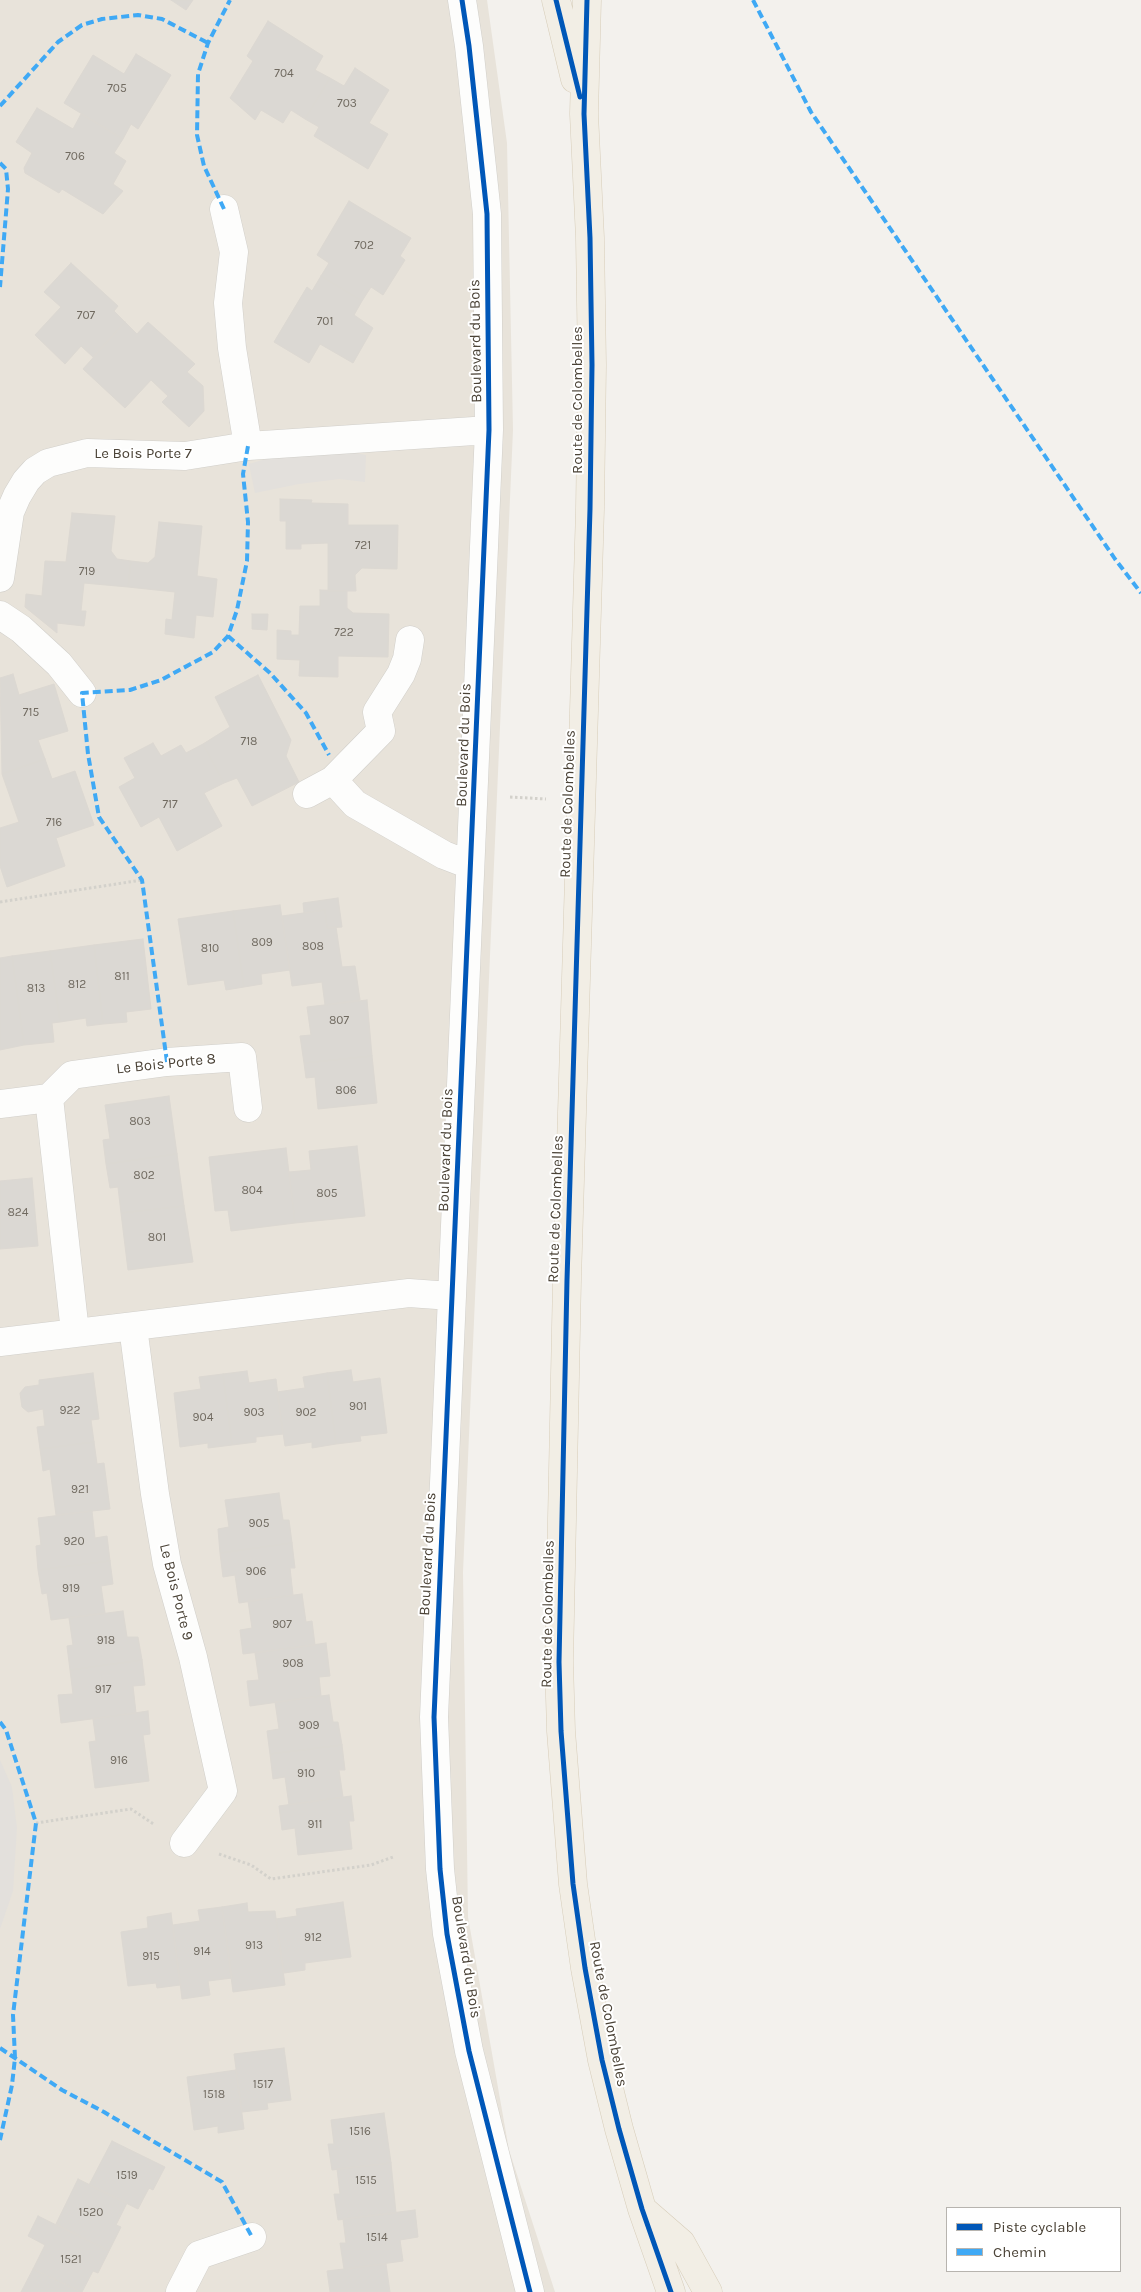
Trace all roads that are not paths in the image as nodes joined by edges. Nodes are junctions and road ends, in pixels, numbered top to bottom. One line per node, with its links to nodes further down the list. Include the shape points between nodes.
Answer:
1 (462, 0): 6 (street, Boulevard du Bois, via 470,46 487,214)
2 (556, 0): 4 (main road, Route de Colombelles)
3 (586, 0): 4 (main road, Route de Colombelles)
4 (584, 114): 23 (main road, Route de Colombelles, via 592,366 590,518 566,1290 559,1662 572,1875 585,1968 607,2077)
5 (224, 210): 7 (street, via 234,252 228,303 232,348)
6 (489, 430): 7 (street, Le Bois Porte 7); 14 (street, Boulevard du Bois)
7 (248, 446): 8 (street, Le Bois Porte 7, via 185,456 87,454 48,463 26,480 10,512)
8 (0, 578)
9 (0, 615): 11 (street, via 59,664)
10 (410, 640): 12 (street, via 401,674 376,712 381,731)
11 (82, 693)
12 (333, 780): 13 (street); 14 (street, via 355,804 444,855)
13 (307, 794)
14 (470, 865): 18 (street, Boulevard du Bois)
15 (49, 1098): 16 (street); 17 (street, Le Bois Porte 8, via 72,1075 167,1062 242,1057); 20 (street)
16 (0, 1104)
17 (248, 1108)
18 (451, 1296): 19 (street, via 409,1293); 26 (street, Boulevard du Bois, via 434,1717 440,1869 447,1934 469,2051)
19 (132, 1327): 20 (street); 22 (street, Le Bois Porte 9, via 167,1564 193,1657 223,1791)
20 (75, 1332): 21 (street)
21 (0, 1342)
22 (184, 1843)
23 (642, 2209): 27 (main road, Route de Colombelles); 28 (main road, via 681,2243)
24 (252, 2237): 25 (street, via 199,2255)
25 (180, 2292)
26 (530, 2292)
27 (671, 2292)
28 (708, 2292)

